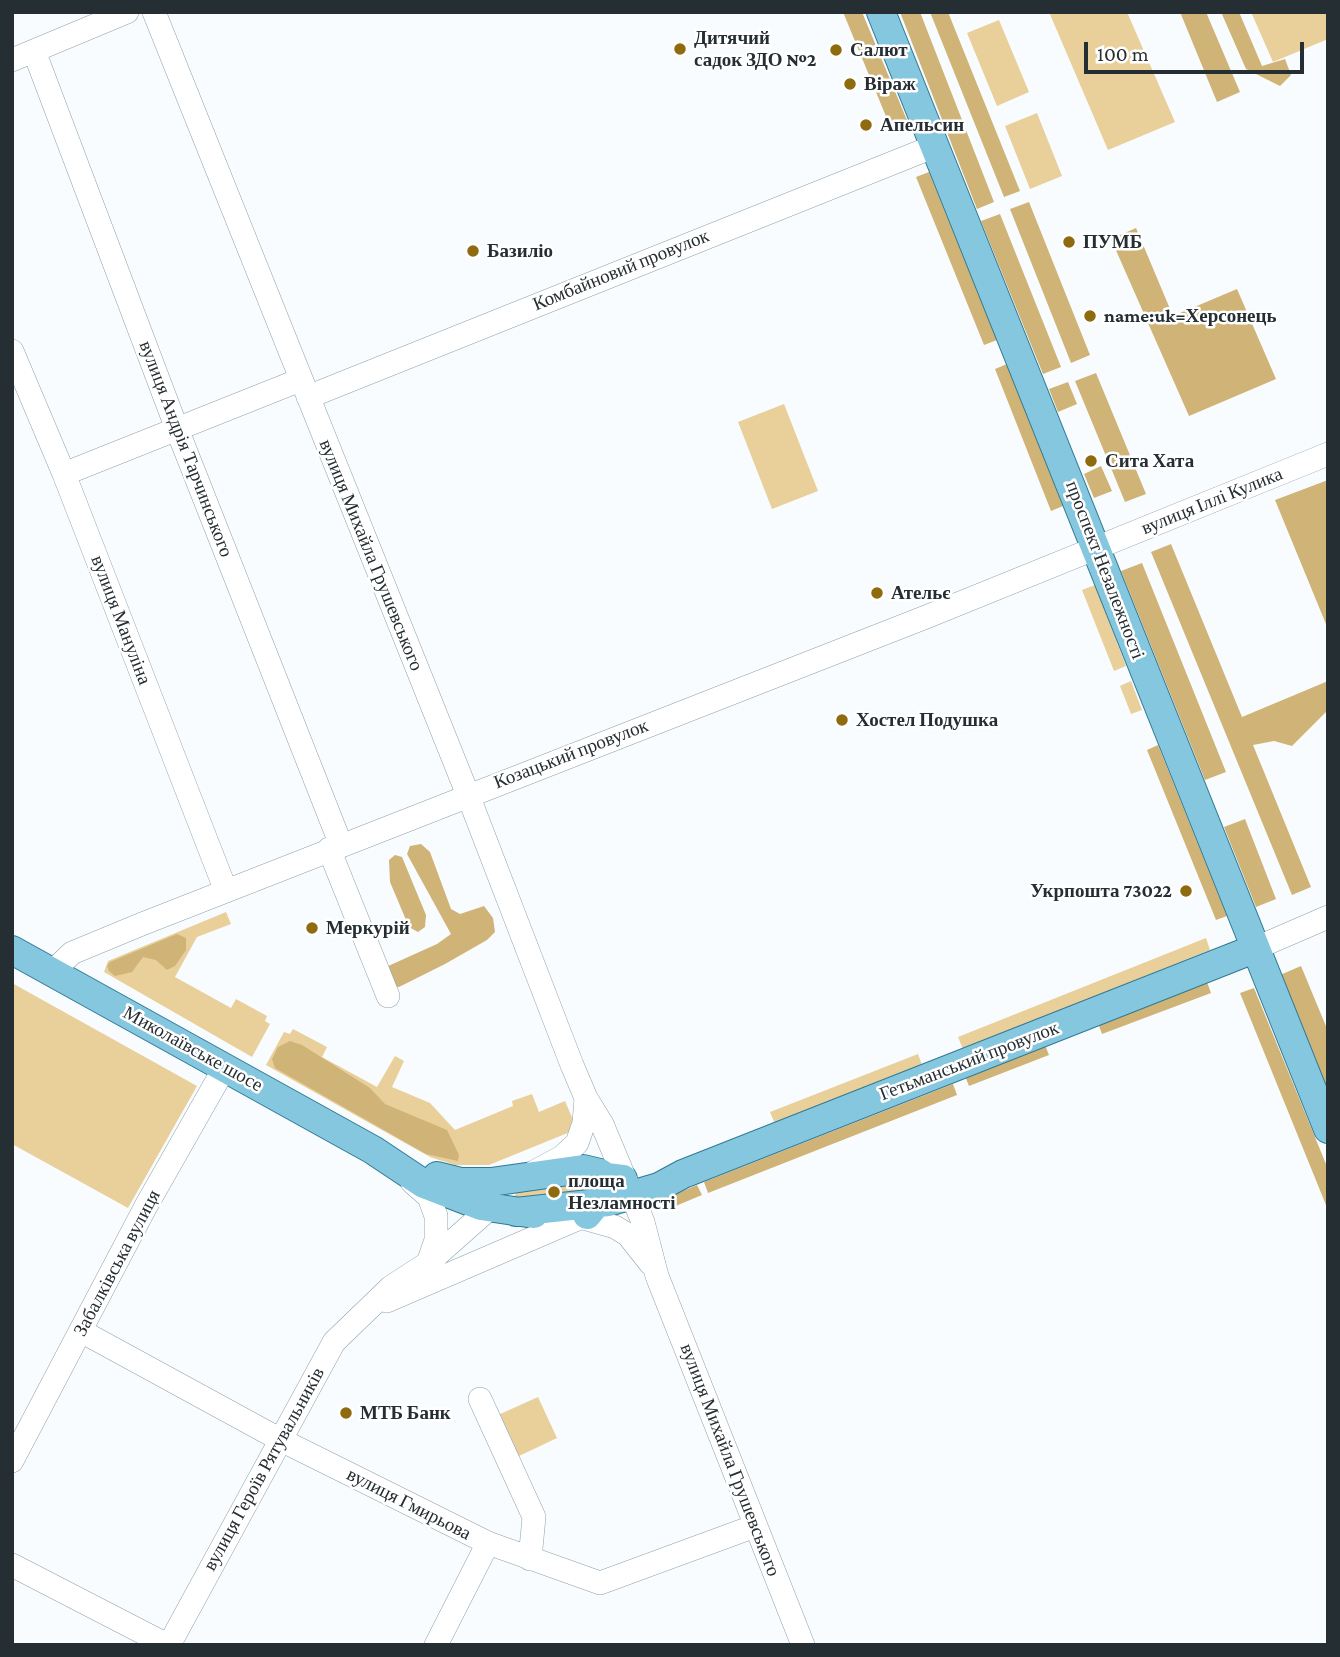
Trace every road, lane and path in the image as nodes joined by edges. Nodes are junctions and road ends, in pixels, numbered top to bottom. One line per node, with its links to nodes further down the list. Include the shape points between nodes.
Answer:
1 (127, 12): 4 (street)
2 (154, 12): 8 (street, вулиця Михайла Грушевського)
3 (881, 12): 6 (main road, проспект Незалежності)
4 (34, 51): 5 (street); 9 (street, вулиця Андрія Тарчинського)
5 (12, 60)
6 (935, 146): 8 (street, Комбайновий провулок); 12 (main road, проспект Незалежності)
7 (12, 351): 11 (street, вулиця Мануліна)
8 (304, 388): 9 (street, Комбайновий провулок); 13 (street, вулиця Михайла Грушевського)
9 (177, 429): 11 (street, Комбайновий провулок); 14 (street, вулиця Андрія Тарчинського)
10 (1328, 454): 12 (street, вулиця Іллі Кулика)
11 (64, 474): 15 (street, вулиця Мануліна)
12 (1097, 548): 13 (street, Козацький провулок); 17 (main road, проспект Незалежності)
13 (468, 795): 14 (street, Козацький провулок); 22 (street, вулиця Михайла Грушевського)
14 (335, 847): 15 (street, Козацький провулок); 20 (street, вулиця Андрія Тарчинського)
15 (226, 891): 19 (street, Козацький провулок, via 72,953)
16 (1328, 917): 17 (street)
17 (1254, 948): 23 (main road, проспект Незалежності); 25 (main road, Гетьманський провулок)
18 (12, 950): 19 (main road, Миколаївське шосе)
19 (52, 972): 21 (main road, Миколаївське шосе)
20 (388, 996)
21 (225, 1067): 24 (main road, Миколаївське шосе); 29 (street, Забалківська вулиця)
22 (586, 1098): 25 (street); 26 (street, via 577,1143)
23 (1328, 1129)
24 (373, 1150): 26 (main road, via 447,1180 475,1183); 26 (main road, via 444,1194); 28 (street, via 384,1165 421,1188 433,1205)
25 (629, 1187): 26 (main road); 26 (main road, via 583,1169); 27 (street); 27 (street, via 643,1222); 27 (street, via 615,1227); 28 (street)
26 (509, 1198): 28 (street)
27 (645, 1247): 33 (street, вулиця Михайла Грушевського)
28 (433, 1272): 31 (street, вулиця Героїв Рятувальників, via 391,1287 349,1325 334,1342)
29 (80, 1331): 31 (street, вулиця Гмирьова); 32 (street, Забалківська вулиця)
30 (480, 1399): 35 (street, via 534,1517)
31 (279, 1439): 34 (street, вулиця Гмирьова); 37 (street, вулиця Героїв Рятувальників)
32 (12, 1461)
33 (755, 1526): 35 (street, вулиця Гмирьова, via 600,1583); 39 (street, вулиця Михайла Грушевського)
34 (488, 1543): 35 (street, вулиця Гмирьова); 38 (street)
35 (530, 1559)
36 (12, 1565): 37 (street)
37 (168, 1645)
38 (436, 1645)
39 (803, 1645)

